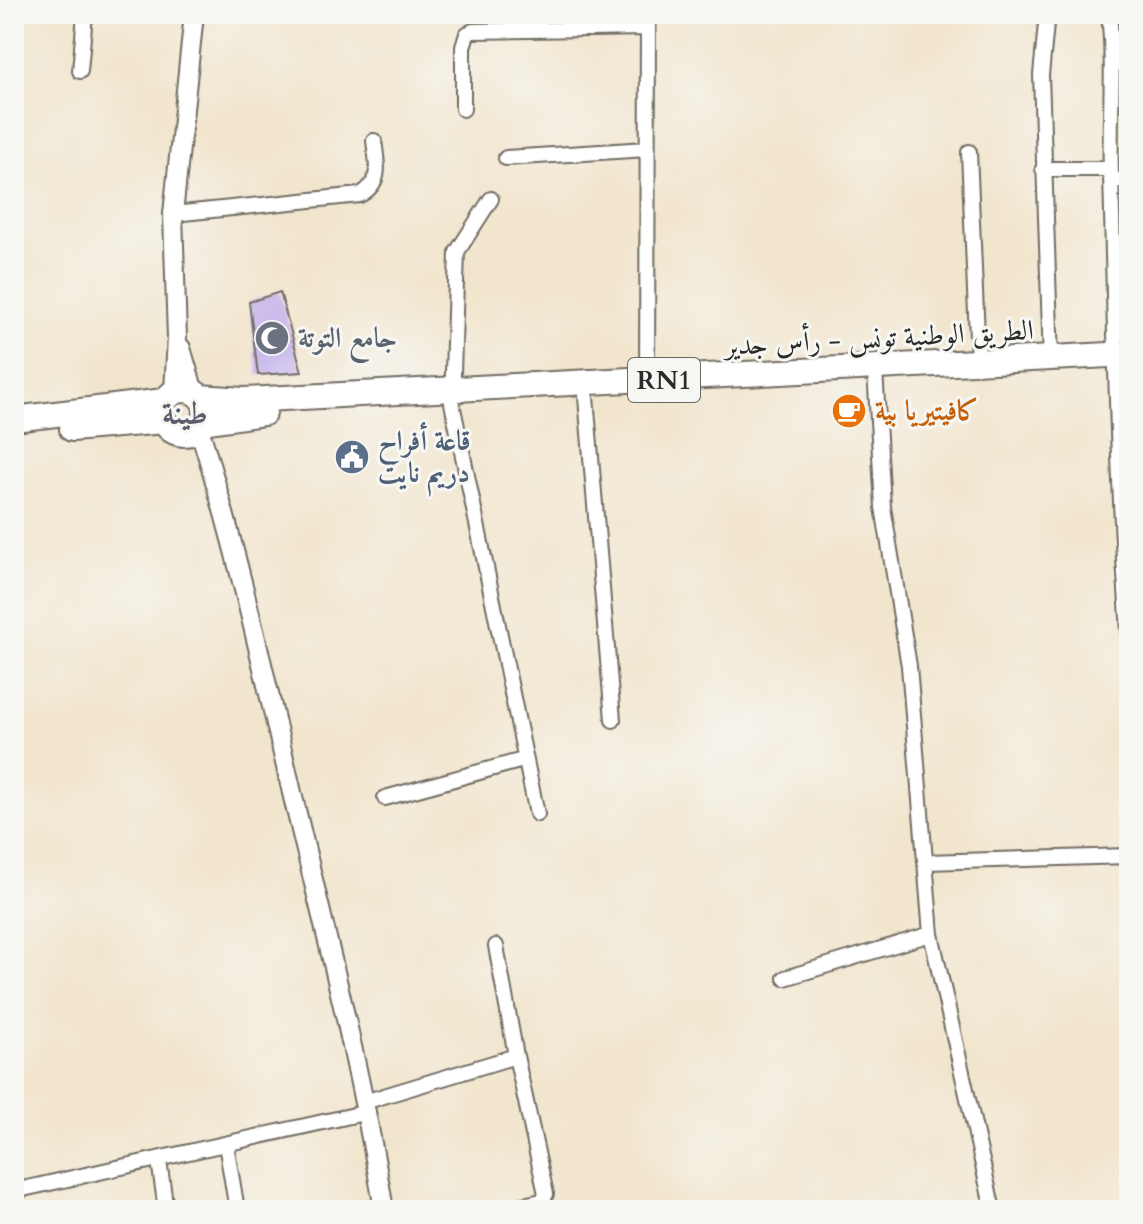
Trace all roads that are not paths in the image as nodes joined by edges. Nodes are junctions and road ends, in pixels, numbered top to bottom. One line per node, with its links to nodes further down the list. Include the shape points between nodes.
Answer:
1 (85, 14): 9 (street)
2 (194, 14): 21 (street)
3 (944, 14): 4 (street)
4 (970, 14)
5 (1047, 14): 17 (street, via 1041,75)
6 (1109, 14): 8 (street)
7 (647, 21): 10 (street, via 473,31 463,47); 14 (street)
8 (1122, 64): 12 (street)
9 (80, 71)
10 (463, 109)
11 (1129, 120): 12 (street)
12 (1111, 122): 18 (street)
13 (374, 141): 21 (street, via 377,176 370,190 360,195)
14 (647, 149): 16 (street); 28 (street)
15 (969, 152): 24 (street)
16 (506, 158)
17 (1043, 169): 18 (street); 25 (street)
18 (1111, 175): 19 (street); 23 (street)
19 (1129, 179)
20 (491, 199): 29 (street, via 457,252)
21 (173, 214): 31 (street)
22 (1129, 238): 23 (street)
23 (1113, 240): 26 (street)
24 (978, 360): 25 (highway, الطريق الوطنية تونس - رأس جدير / RN1); 27 (highway, الطريق الوطنية تونس - رأس جدير / RN1)
25 (1051, 360): 26 (highway, الطريق الوطنية تونس - رأس جدير / RN1)
26 (1123, 362): 27 (highway, الطريق الوطنية تونس - رأس جدير / RN1); 35 (street)
27 (875, 375): 28 (highway, الطريق الوطنية تونس - رأس جدير / RN1); 41 (street, via 883,507 909,666)
28 (647, 387): 29 (highway, الطريق الوطنية تونس - رأس جدير / RN1); 30 (highway, الطريق الوطنية تونس - رأس جدير / RN1)
29 (452, 397): 30 (highway, الطريق الوطنية تونس - رأس جدير / RN1); 31 (highway, الطريق الوطنية تونس - رأس جدير / RN1); 33 (highway, الطريق الوطنية تونس - رأس جدير / RN1, via 268,412); 37 (street)
30 (586, 397): 36 (street)
31 (179, 400): 32 (highway, الطريق الوطنية تونس - رأس جدير / RN1); 33 (highway, via 205,409); 33 (highway, RN1, via 180,433); 34 (highway, الطريق الوطنية تونس - رأس جدير / RN1)
32 (14, 419)
33 (201, 425): 46 (street)
34 (14, 434)
35 (1129, 631)
36 (613, 720)
37 (523, 760): 38 (street); 39 (street)
38 (385, 798)
39 (537, 814)
40 (1129, 856): 41 (street)
41 (926, 862): 42 (street)
42 (931, 934): 44 (street); 54 (street)
43 (496, 946): 45 (street)
44 (785, 978)
45 (516, 1056): 46 (street); 53 (street, via 546,1194 542,1201)
46 (366, 1107): 47 (street); 52 (street)
47 (226, 1144): 48 (street); 51 (street)
48 (159, 1160): 49 (street); 50 (street)
49 (14, 1191)
50 (166, 1210)
51 (237, 1210)
52 (384, 1210)
53 (499, 1210)
54 (993, 1210)

